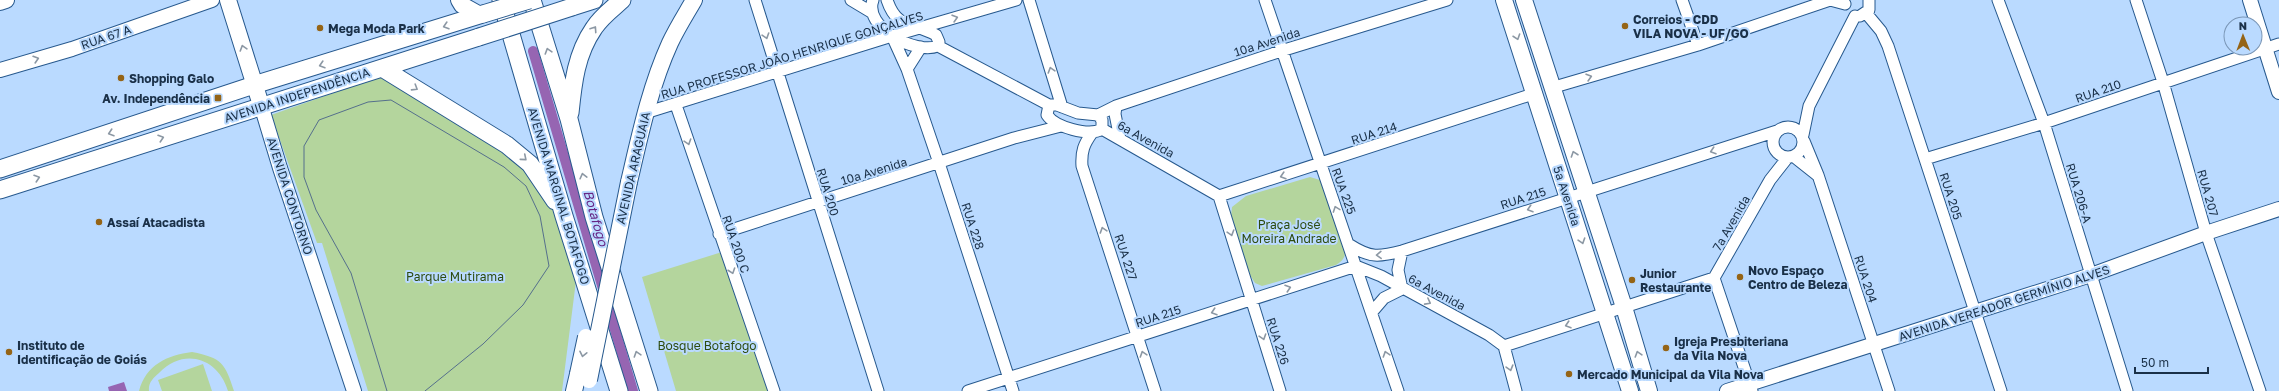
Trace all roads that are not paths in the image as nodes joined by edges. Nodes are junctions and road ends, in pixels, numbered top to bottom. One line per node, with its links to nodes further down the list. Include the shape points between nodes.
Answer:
1 (6, 0): 27 (main road)
2 (212, 0): 43 (street, RUA 67 A, one-way to 2)
3 (228, 0): 46 (main road, AVENIDA CONTORNO, one-way to 3)
4 (459, 0): 31 (main road, via 462,5)
5 (501, 0): 85 (main road, AVENIDA MARGINAL BOTAFOGO)
6 (529, 0): 31 (main road, AVENIDA INDEPENDÊNCIA, bridge)
7 (532, 0): 58 (main road, one-way to 7)
8 (594, 0): 41 (main road, AVENIDA INDEPENDÊNCIA, bridge)
9 (622, 0): 58 (main road, one-way to 9, via 574,73 583,49 594,27)
10 (685, 0): 77 (main road, AVENIDA ARAGUAIA, via 662,45 648,81)
11 (694, 0): 56 (main road, AVENIDA ARAGUAIA, via 670,43)
12 (755, 0): 44 (street, RUA 200, one-way to 44)
13 (850, 0): 29 (street)
14 (873, 0): 29 (street)
15 (886, 0): 33 (street, 6ª Avenida, via 897,20)
16 (1016, 0): 33 (street, RUA PROFESSOR JOÃO HENRIQUE GONÇALVES, one-way to 16)
17 (1029, 0): 54 (street, one-way to 17)
18 (1265, 0): 39 (street, RUA 225)
19 (1447, 0): 39 (street, 10ª Avenida)
20 (1504, 0): 40 (main road, 5ª Avenida, one-way to 40)
21 (1524, 0): 47 (main road, 5ª Avenida)
22 (1682, 0): 35 (street)
23 (1869, 0): 30 (street, via 1870,6)
24 (2136, 0): 45 (street, RUA 207)
25 (2250, 0): 37 (street)
26 (1999, 1): 59 (street, RUA 206-A)
27 (0, 2)
28 (1846, 2): 32 (street, via 1848,12); 35 (street, via 1830,0)
29 (871, 12): 34 (street, via 875,21)
30 (1866, 13): 32 (street); 70 (street, RUA 205, via 1881,31 1888,46)
31 (482, 15): 46 (main road, AVENIDA INDEPENDÊNCIA, one-way to 46)
32 (1855, 16): 53 (street)
33 (917, 29): 34 (street, RUA PROFESSOR JOÃO HENRIQUE GONÇALVES); 36 (street, 6ª Avenida, via 936,35)
34 (892, 36): 38 (street); 42 (street, RUA 228); 44 (street, RUA PROFESSOR JOÃO HENRIQUE GONÇALVES)
35 (1698, 45): 47 (street, one-way to 35)
36 (938, 46): 38 (street); 55 (street, 6ª Avenida)
37 (2272, 46): 45 (street, RUA 210); 48 (street)
38 (921, 47): 42 (street)
39 (1281, 51): 52 (street, 10ª Avenida); 72 (street, RUA 225)
40 (1524, 58): 47 (main road, via 1542,87); 49 (main road, 5ª Avenida)
41 (382, 68): 50 (main road, AVENIDA INDEPENDÊNCIA); 85 (main road, one-way to 85, via 507,145 530,164)
42 (907, 69): 71 (street, RUA 228)
43 (0, 70)
44 (777, 72): 51 (street, RUA PROFESSOR JOÃO HENRIQUE GONÇALVES); 83 (street, RUA 200)
45 (2163, 82): 59 (street, RUA 210); 86 (street, RUA 207)
46 (254, 85): 50 (main road, AVENIDA CONTORNO); 74 (main road, AVENIDA INDEPENDÊNCIA, one-way to 74)
47 (1551, 88): 80 (main road, 5ª Avenida, one-way to 47)
48 (2279, 92)
49 (1536, 93): 72 (street, RUA 214); 82 (main road, 5ª Avenida)
50 (261, 105): 79 (main road, AVENIDA INDEPENDÊNCIA, one-way to 50); 107 (street, AVENIDA CONTORNO)
51 (676, 105): 56 (street, RUA PROFESSOR JOÃO HENRIQUE GONÇALVES); 87 (street, RUA 200 C, one-way to 87)
52 (1116, 106): 57 (street, 10ª Avenida); 66 (street)
53 (1809, 106): 61 (street); 65 (street)
54 (1062, 107): 55 (street, 6ª Avenida); 57 (street, 6ª Avenida, via 1078,113)
55 (1048, 110): 60 (street, 6ª Avenida); 64 (street, 10ª Avenida, via 1036,126)
56 (645, 114): 77 (main road, AVENIDA ARAGUAIA)
57 (1098, 115): 62 (street, 6ª Avenida, via 1102,120)
58 (569, 119): 110 (main road, one-way to 58, via 594,217)
59 (2044, 123): 70 (street, RUA 210); 91 (street, RUA 206-A)
60 (1061, 126): 62 (street, 6ª Avenida); 64 (street, 10ª Avenida)
61 (1791, 126): 63 (street); 65 (street, via 1796,128)
62 (1097, 131): 66 (street, 6ª Avenida); 101 (street, RUA 227, one-way to 62, via 1082,166 1081,154 1084,144)
63 (1777, 131): 67 (street, RUA 215); 68 (street, via 1774,135)
64 (1014, 138): 71 (street, 10ª Avenida)
65 (1803, 138): 69 (street, via 1801,150); 75 (street, RUA 204)
66 (1120, 139): 81 (street, 6ª Avenida)
67 (1750, 139): 68 (street); 80 (street, RUA 215, one-way to 80)
68 (1774, 148): 69 (street); 78 (street, 7ª Avenida)
69 (1790, 157): 75 (street); 78 (street, 7ª Avenida)
70 (1925, 159): 99 (street, RUA 205)
71 (939, 163): 83 (street, 10ª Avenida); 104 (street, RUA 228)
72 (1320, 164): 73 (street, RUA 214); 76 (street, RUA 225)
73 (1308, 168): 76 (street); 81 (street, RUA 214, one-way to 81)
74 (0, 169)
75 (1818, 175): 102 (street, RUA 204)
76 (1325, 178): 88 (street, RUA 225, one-way to 76)
77 (625, 180): 105 (main road, AVENIDA ARAGUAIA, bridge)
78 (1770, 180): 92 (street, 7ª Avenida)
79 (0, 190)
80 (1587, 191): 82 (street, RUA 215); 97 (main road, 5ª Avenida)
81 (1219, 196): 93 (street, RUA 226, one-way to 93)
82 (1567, 197): 89 (street, RUA 215, one-way to 89); 100 (main road, 5ª Avenida, one-way to 100)
83 (818, 202): 87 (street, 10ª Avenida); 112 (street, RUA 200)
84 (2279, 209): 86 (street, AVENIDA VEREADOR GERMÍNIO ALVES)
85 (564, 216): 109 (main road, AVENIDA MARGINAL BOTAFOGO)
86 (2206, 232): 91 (street, AVENIDA VEREADOR GERMÍNIO ALVES); 125 (street, RUA 207)
87 (719, 234): 111 (street, RUA 200 C, one-way to 111)
88 (1350, 245): 89 (street, RUA 215, one-way to 88, via 1381,256 1370,255); 90 (street, RUA 225)
89 (1402, 251): 94 (street, via 1398,270)
90 (1356, 266): 94 (street, 6ª Avenida); 95 (street, RUA 215, one-way to 90); 98 (street, RUA 225)
91 (2091, 275): 99 (street, AVENIDA VEREADOR GERMÍNIO ALVES); 124 (street, RUA 206-A)
92 (1714, 278): 97 (street); 106 (street)
93 (1246, 285): 95 (street); 96 (street, RUA 226)
94 (1402, 288): 98 (street, via 1384,298); 103 (street, 6ª Avenida, one-way to 103, via 1489,335)
95 (1264, 296): 96 (street, RUA 215)
96 (1251, 300): 101 (street, RUA 215, one-way to 101); 116 (street, RUA 226, one-way to 116)
97 (1624, 307): 100 (street); 120 (main road, 5ª Avenida, one-way to 97)
98 (1372, 312): 117 (street, RUA 225, one-way to 98)
99 (1975, 312): 102 (street, AVENIDA VEREADOR GERMÍNIO ALVES); 123 (street, RUA 205)
100 (1605, 313): 103 (street, one-way to 103); 119 (main road, 5ª Avenida)
101 (1138, 336): 104 (street, RUA 215); 115 (street, RUA 227, one-way to 101)
102 (1874, 345): 106 (street, AVENIDA VEREADOR GERMÍNIO ALVES); 122 (street, RUA 204)
103 (1504, 346): 118 (street, one-way to 118)
104 (1009, 378): 113 (street, RUA 215); 114 (street, RUA 228)
105 (584, 382): 108 (main road, AVENIDA ARAGUAIA)
106 (1751, 387): 121 (street, AVENIDA VEREADOR GERMÍNIO ALVES)
107 (354, 391)
108 (574, 391)
109 (619, 391)
110 (648, 391)
111 (774, 391)
112 (878, 391)
113 (968, 391)
114 (1013, 391)
115 (1155, 391)
116 (1280, 391)
117 (1398, 391)
118 (1516, 391)
119 (1630, 391)
120 (1649, 391)
121 (1727, 391)
122 (1889, 391)
123 (2001, 391)
124 (2127, 391)
125 (2260, 391)

